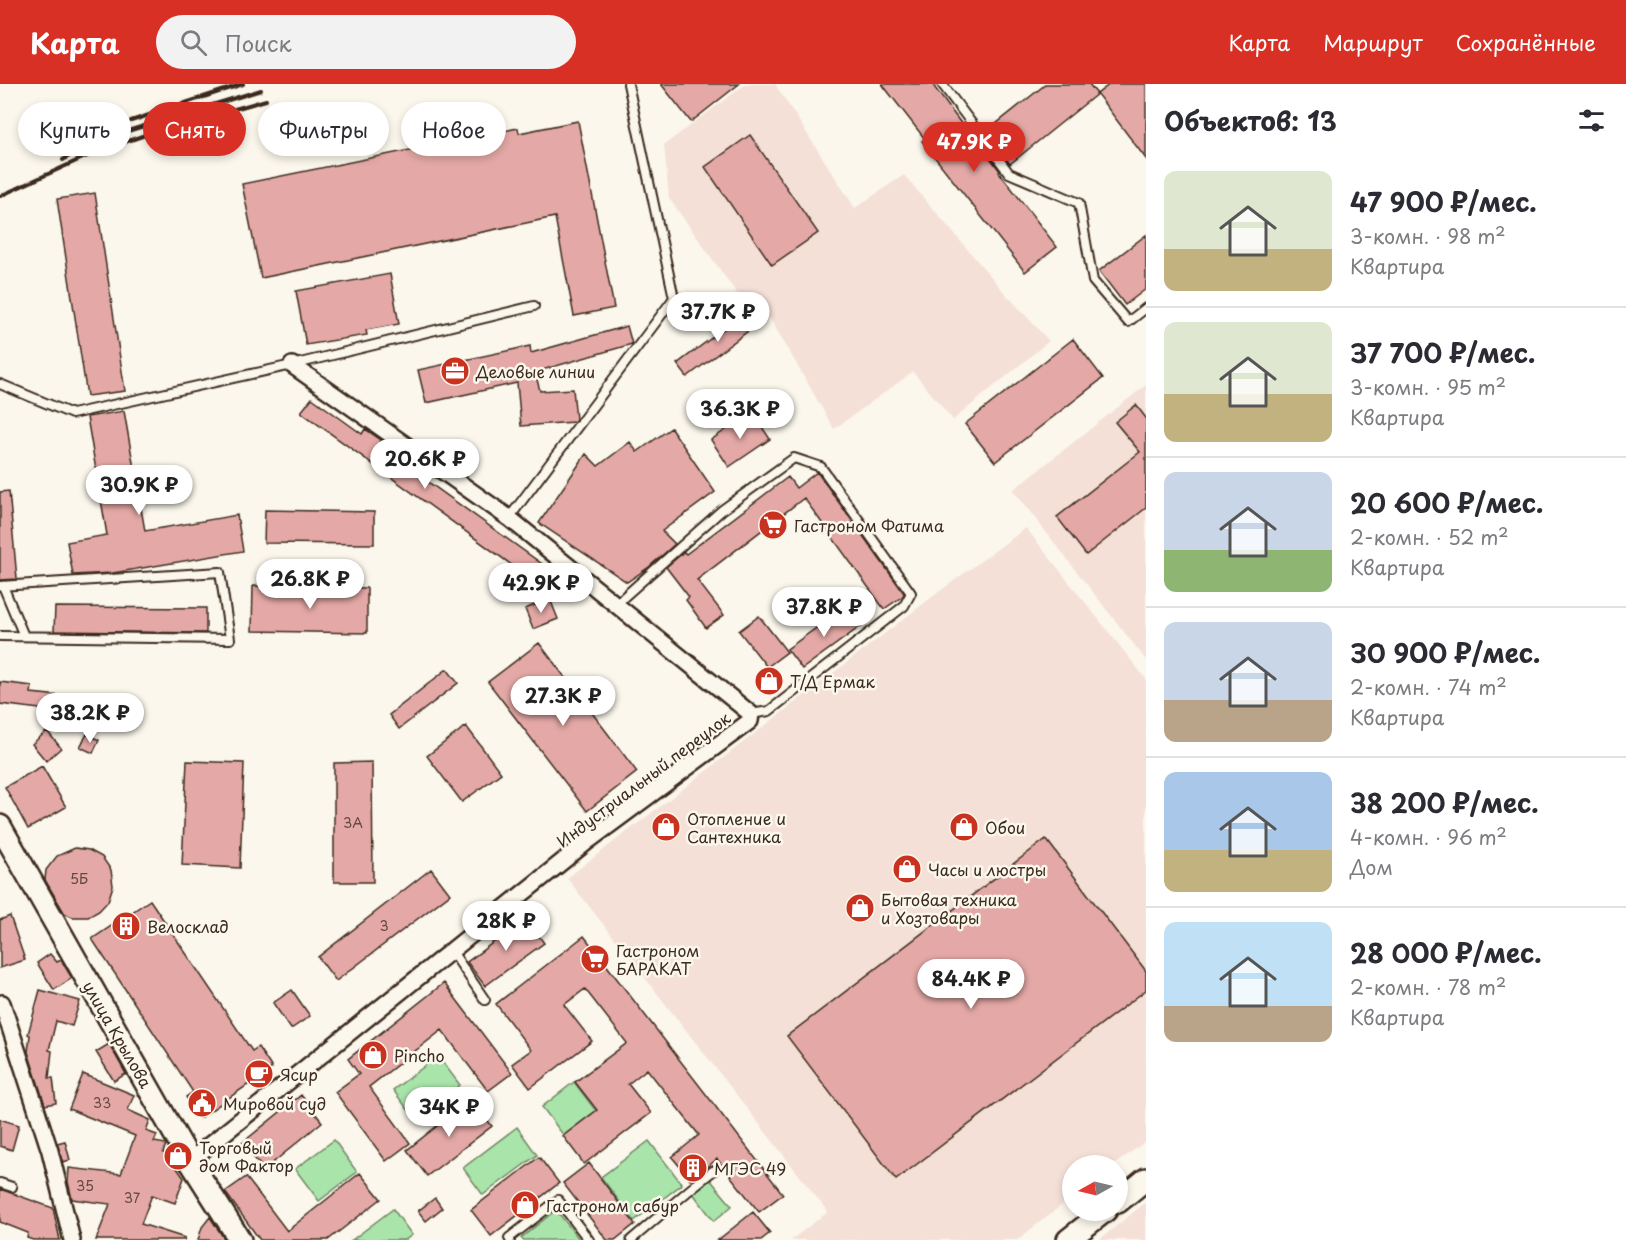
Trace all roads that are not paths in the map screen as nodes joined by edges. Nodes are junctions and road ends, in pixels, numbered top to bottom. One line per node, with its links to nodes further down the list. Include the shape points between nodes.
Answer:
1 (628, 84): 7 (lane, via 674,298)
2 (942, 84): 4 (lane, via 1009,173 1079,203 1093,281 1128,322)
3 (534, 306): 5 (lane)
4 (1146, 308)
5 (292, 365): 6 (lane, via 72,414); 7 (street, Индустриальный переулок)
6 (0, 384)
7 (509, 518): 9 (street, Индустриальный переулок)
8 (2, 586): 11 (lane); 11 (lane, via 220,572 230,639)
9 (616, 604): 12 (street, Индустриальный переулок); 12 (lane, via 722,510 794,458 821,467 911,593 904,606 769,711)
10 (0, 636): 11 (lane)
11 (24, 636)
12 (751, 714): 15 (street, Индустриальный переулок, via 750,721 588,841)
13 (0, 826): 18 (main road, улица Крылова)
14 (0, 837): 18 (main road)
15 (451, 950): 16 (lane); 18 (street, Индустриальный переулок)
16 (485, 1000)
17 (2, 1003): 25 (street, via 50,1151)
18 (188, 1162): 26 (main road, улица Крылова)
19 (713, 1171): 29 (lane)
20 (1146, 1179): 23 (main road)
21 (0, 1183): 22 (lane)
22 (12, 1187)
23 (1128, 1194)
24 (1092, 1221): 30 (main road)
25 (72, 1240)
26 (238, 1240)
27 (510, 1240): 28 (lane, via 558,1200)
28 (589, 1240)
29 (631, 1240)
30 (1068, 1240)

